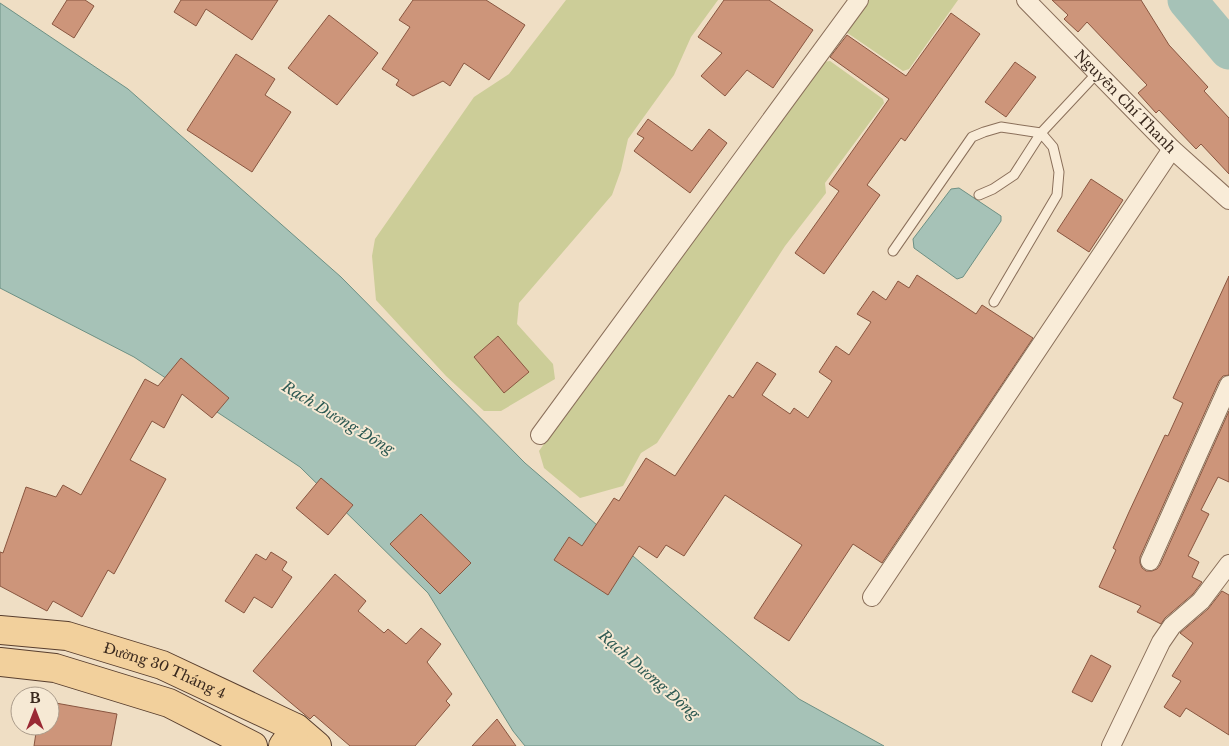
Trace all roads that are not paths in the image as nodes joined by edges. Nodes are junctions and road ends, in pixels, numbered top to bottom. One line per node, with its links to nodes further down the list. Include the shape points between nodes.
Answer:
1 (859, 0): 11 (street)
2 (1026, 0): 3 (street, Nguyễn Chí Thanh)
3 (1098, 72): 4 (lane); 5 (street, Nguyễn Chí Thanh)
4 (1041, 133): 6 (lane, via 1014,175); 8 (lane, via 1002,127 972,137); 9 (lane, via 1053,147 1059,172 1057,195)
5 (1172, 149): 7 (street, Nguyễn Chí Thanh); 14 (street)
6 (979, 196)
7 (1229, 200)
8 (893, 251)
9 (994, 302)
10 (1229, 385): 12 (street)
11 (540, 435)
12 (1150, 561)
13 (1229, 564): 20 (street, via 1161,642)
14 (872, 597)
15 (0, 630): 17 (main road, Đường 30 Tháng 4, via 67,636 162,664)
16 (0, 662): 18 (main road, Đường 30 Tháng 4, via 55,668 169,703)
17 (289, 737): 19 (main road, Đường 30 Tháng 4)
18 (253, 746)
19 (317, 746)
20 (1111, 746)

